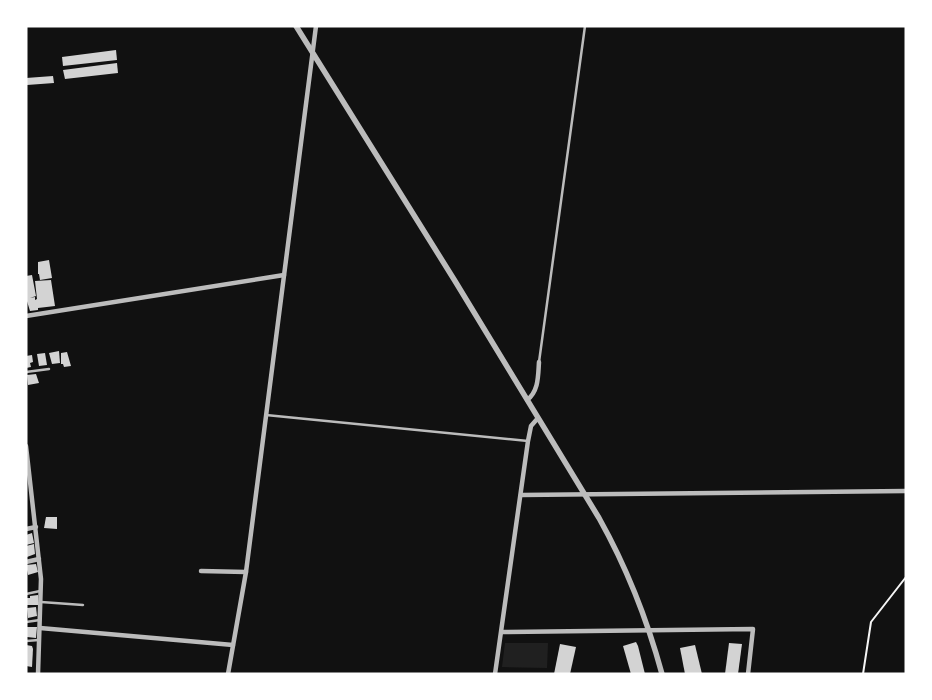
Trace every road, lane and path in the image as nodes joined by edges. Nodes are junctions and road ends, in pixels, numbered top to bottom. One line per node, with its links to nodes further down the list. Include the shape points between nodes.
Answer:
1 (296, 26): 4 (street)
2 (316, 26): 4 (street)
3 (585, 26): 7 (lane)
4 (313, 54): 5 (street); 10 (street)
5 (284, 275): 6 (street); 11 (street)
6 (26, 316)
7 (540, 362): 10 (street, via 536,389)
8 (49, 369): 9 (lane)
9 (26, 372)
10 (527, 400): 12 (street)
11 (266, 415): 13 (lane); 25 (street)
12 (538, 418): 13 (street, via 531,426); 19 (street)
13 (528, 441): 18 (street)
14 (26, 446): 16 (street)
15 (906, 491): 19 (street)
16 (32, 494): 17 (street); 20 (street)
17 (26, 496)
18 (521, 496): 19 (street); 35 (street)
19 (586, 496): 34 (street, via 621,558)
20 (36, 527): 21 (street); 22 (street)
21 (26, 530)
22 (39, 560): 23 (street); 27 (street)
23 (26, 562)
24 (201, 571): 25 (street)
25 (246, 572): 38 (street)
26 (906, 577): 44 (path, via 871,622)
27 (42, 591): 28 (lane); 29 (street)
28 (26, 594)
29 (41, 602): 30 (lane); 31 (street)
30 (83, 605)
31 (40, 620): 32 (lane); 33 (street)
32 (26, 622)
33 (40, 628): 36 (street); 38 (street)
34 (650, 630): 35 (street); 42 (street); 43 (street, via 753,629)
35 (502, 632): 41 (street)
36 (39, 640): 37 (lane); 39 (street)
37 (26, 641)
38 (233, 644): 40 (street)
39 (38, 674)
40 (228, 674)
41 (496, 674)
42 (662, 674)
43 (748, 674)
44 (863, 674)

